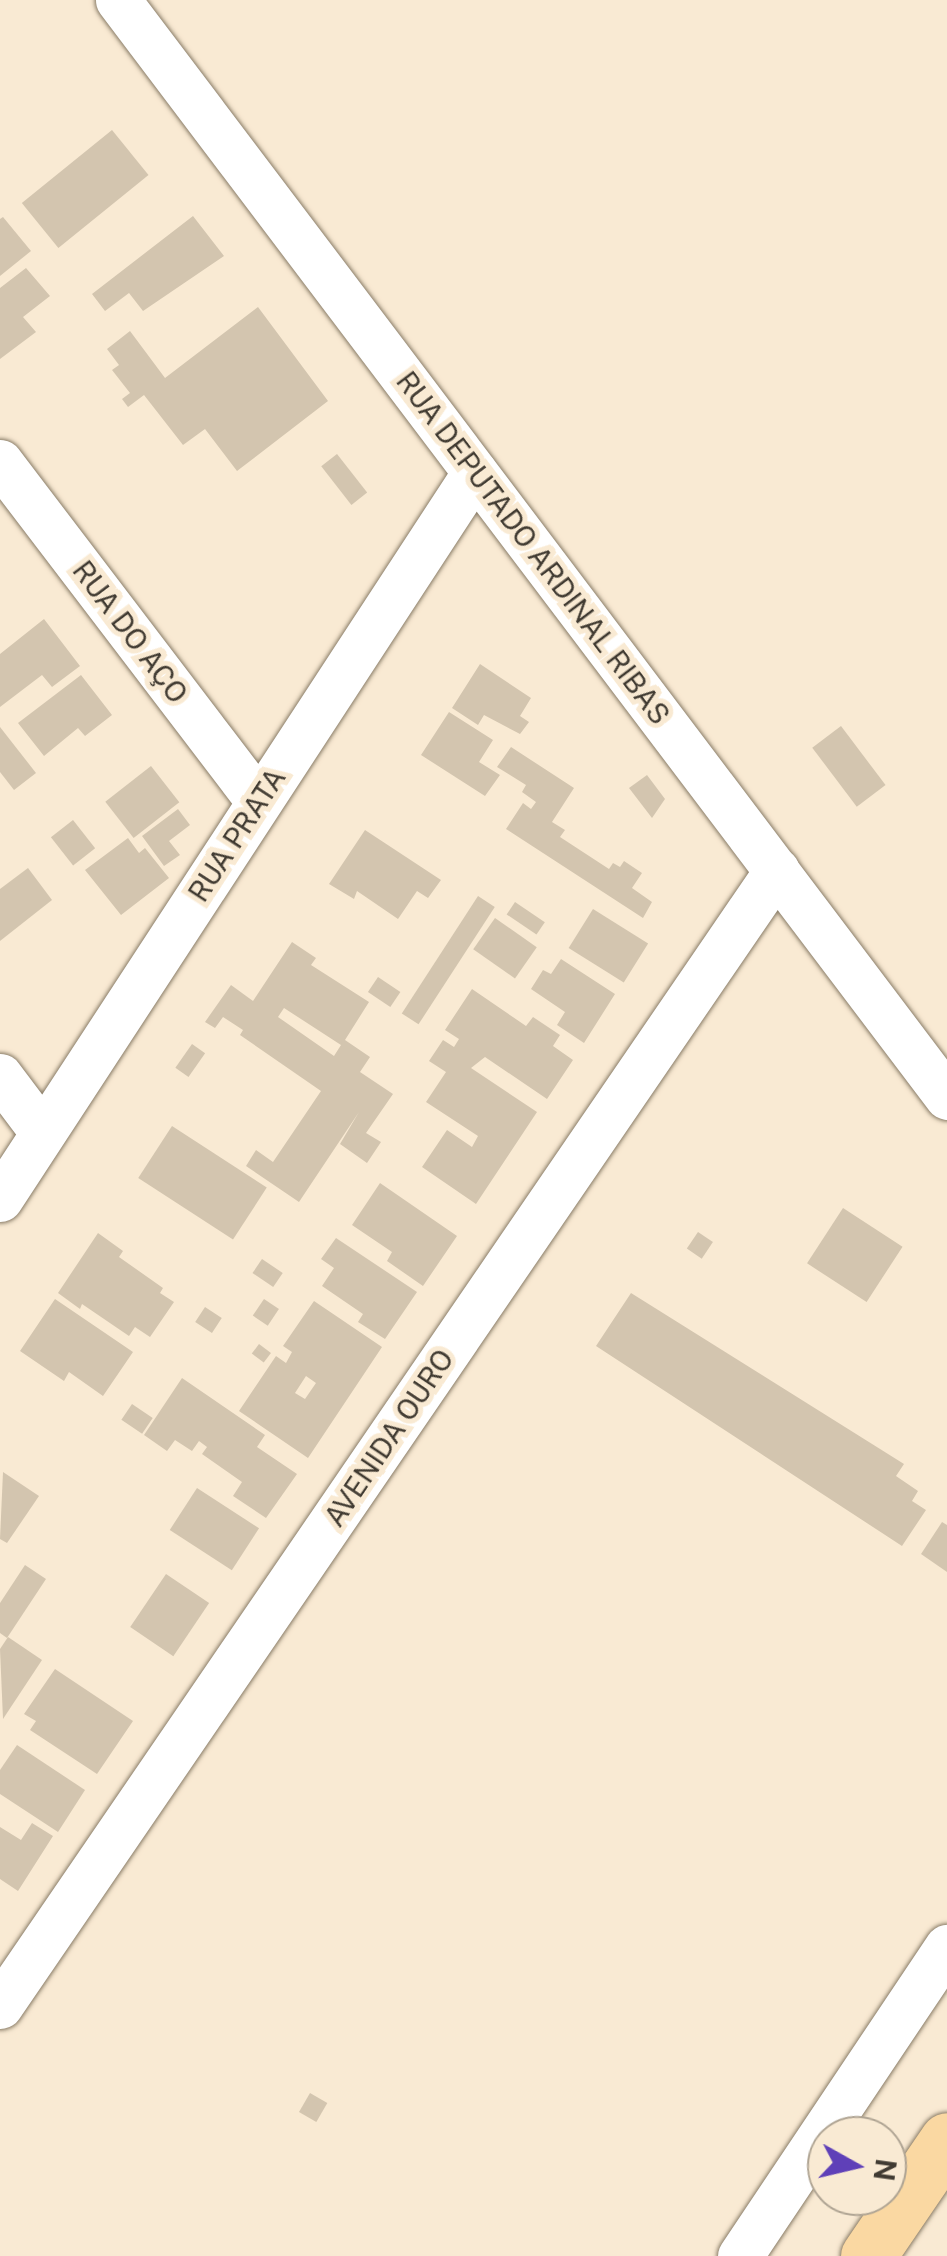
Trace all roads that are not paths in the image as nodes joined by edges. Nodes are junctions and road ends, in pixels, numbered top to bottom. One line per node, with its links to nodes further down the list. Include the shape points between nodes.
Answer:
1 (118, 0): 3 (street, RUA DEPUTADO ARDINAL RIBAS)
2 (0, 462): 4 (street, RUA DO AÇO)
3 (475, 472): 4 (street, RUA PRATA); 5 (street, RUA DEPUTADO ARDINAL RIBAS)
4 (259, 802): 8 (street, RUA PRATA)
5 (778, 870): 7 (street, RUA DEPUTADO ARDINAL RIBAS); 11 (street, AVENIDA OURO)
6 (0, 1076): 8 (street)
7 (947, 1097)
8 (43, 1132): 9 (street, RUA PRATA)
9 (0, 1199)
10 (947, 1947): 13 (street)
11 (0, 2006)
12 (947, 2140): 14 (highway)
13 (740, 2256)
14 (868, 2256)

